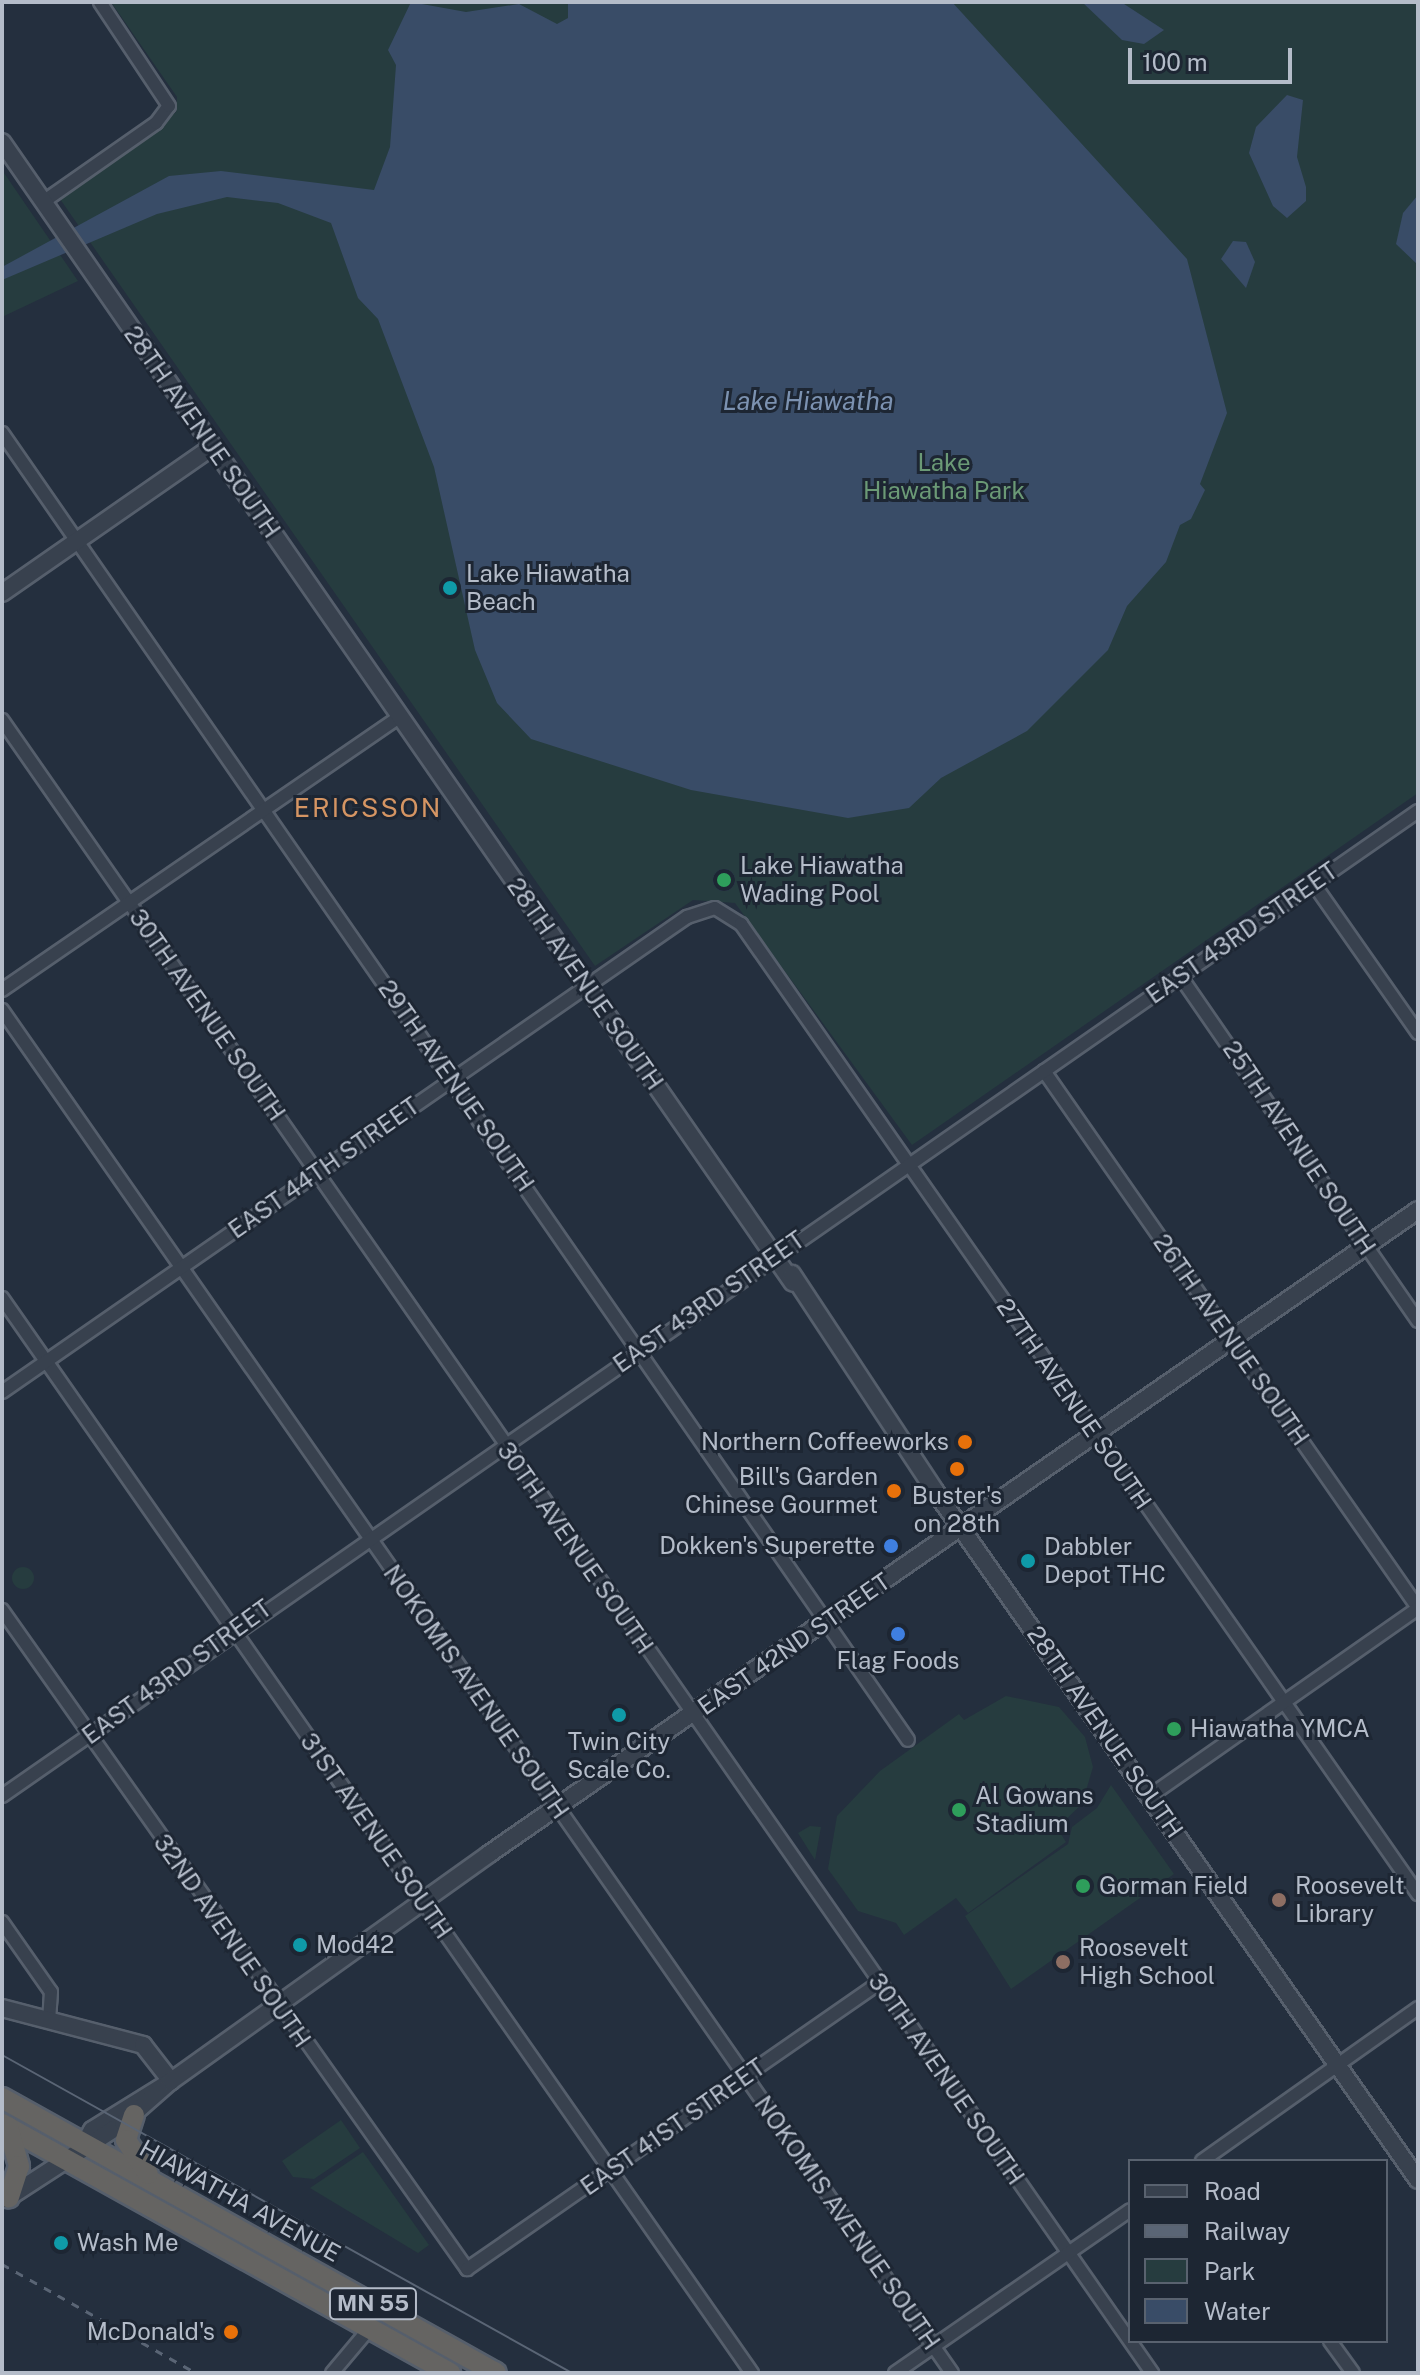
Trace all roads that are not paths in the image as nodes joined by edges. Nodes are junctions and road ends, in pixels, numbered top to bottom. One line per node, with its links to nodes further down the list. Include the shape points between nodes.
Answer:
1 (100, 2): 3 (street, via 167,99 167,114)
2 (2, 142): 3 (street, 28TH AVENUE SOUTH)
3 (43, 202): 5 (street, 28TH AVENUE SOUTH)
4 (2, 433): 6 (street, 29TH AVENUE SOUTH)
5 (212, 447): 6 (street); 8 (street, 28TH AVENUE SOUTH)
6 (77, 540): 7 (street); 10 (street, 29TH AVENUE SOUTH)
7 (2, 593)
8 (403, 718): 10 (street); 16 (street, 28TH AVENUE SOUTH)
9 (2, 720): 13 (street, 30TH AVENUE SOUTH)
10 (265, 810): 13 (street); 21 (street, 29TH AVENUE SOUTH)
11 (1418, 811): 12 (street, EAST 43RD STREET)
12 (1313, 883): 15 (street, EAST 43RD STREET); 19 (street)
13 (130, 903): 17 (street); 23 (street, 30TH AVENUE SOUTH)
14 (730, 914): 16 (street, EAST 44TH STREET, via 701,910); 22 (street, 27TH AVENUE SOUTH)
15 (1180, 976): 20 (street, EAST 43RD STREET); 25 (street, 25TH AVENUE SOUTH)
16 (587, 986): 21 (street, EAST 44TH STREET); 26 (street, 28TH AVENUE SOUTH)
17 (2, 990)
18 (2, 1010): 27 (street, NOKOMIS AVENUE SOUTH)
19 (1418, 1033)
20 (1044, 1071): 22 (street, EAST 43RD STREET); 30 (street, 26TH AVENUE SOUTH)
21 (452, 1080): 23 (street, EAST 44TH STREET); 31 (street, 29TH AVENUE SOUTH)
22 (907, 1165): 26 (street, EAST 43RD STREET); 34 (street, 27TH AVENUE SOUTH)
23 (316, 1174): 27 (street, EAST 44TH STREET); 35 (street, 30TH AVENUE SOUTH)
24 (1418, 1210): 25 (street, EAST 42ND STREET)
25 (1367, 1246): 29 (street, 25TH AVENUE SOUTH); 30 (street, EAST 42ND STREET)
26 (775, 1257): 31 (street, EAST 43RD STREET); 36 (street, 28TH AVENUE SOUTH)
27 (180, 1267): 32 (street, EAST 44TH STREET); 37 (street, NOKOMIS AVENUE SOUTH)
28 (2, 1298): 32 (street, 31ST AVENUE SOUTH)
29 (1418, 1321)
30 (1231, 1339): 34 (street, EAST 42ND STREET); 38 (street, 26TH AVENUE SOUTH)
31 (639, 1351): 35 (street, EAST 43RD STREET); 40 (street, 29TH AVENUE SOUTH)
32 (46, 1361): 33 (street, EAST 44TH STREET); 41 (street, 31ST AVENUE SOUTH)
33 (2, 1392)
34 (1095, 1435): 36 (street, EAST 42ND STREET); 42 (street, 27TH AVENUE SOUTH)
35 (504, 1444): 37 (street, EAST 43RD STREET); 43 (street, 30TH AVENUE SOUTH)
36 (961, 1526): 40 (street, EAST 42ND STREET); 47 (street, 28TH AVENUE SOUTH)
37 (367, 1537): 41 (street, EAST 43RD STREET); 48 (street, NOKOMIS AVENUE SOUTH)
38 (1418, 1608): 42 (street)
39 (2, 1610): 44 (street, 32ND AVENUE SOUTH)
40 (827, 1622): 43 (street, EAST 42ND STREET); 45 (street, 29TH AVENUE SOUTH)
41 (234, 1631): 44 (street, EAST 43RD STREET); 50 (street, 31ST AVENUE SOUTH)
42 (1284, 1701): 47 (street); 49 (street, 27TH AVENUE SOUTH)
43 (691, 1715): 48 (street, EAST 42ND STREET); 52 (street, 30TH AVENUE SOUTH)
44 (89, 1735): 46 (street, EAST 43RD STREET); 53 (street, 32ND AVENUE SOUTH)
45 (908, 1740)
46 (2, 1796)
47 (1150, 1796): 57 (street, 28TH AVENUE SOUTH)
48 (556, 1808): 50 (street, EAST 42ND STREET); 58 (street, NOKOMIS AVENUE SOUTH)
49 (1418, 1894)
50 (421, 1902): 53 (street, EAST 42ND STREET); 66 (street, 31ST AVENUE SOUTH)
51 (2, 1922): 56 (street, via 51,1992)
52 (879, 1983): 58 (street, EAST 41ST STREET); 71 (street, 30TH AVENUE SOUTH)
53 (277, 2005): 59 (street, EAST 42ND STREET); 72 (street, 32ND AVENUE SOUTH)
54 (2, 2008): 56 (street)
55 (1418, 2008): 57 (street)
56 (49, 2020): 59 (street, via 143,2045)
57 (1337, 2065): 65 (street); 67 (street, 28TH AVENUE SOUTH)
58 (745, 2077): 66 (street, EAST 41ST STREET); 77 (street, NOKOMIS AVENUE SOUTH)
59 (171, 2081): 61 (street, EAST 42ND STREET); 63 (street, EAST 42ND STREET, via 92,2130)
60 (2, 2098): 63 (highway, HIAWATHA AVENUE / MN 55)
61 (134, 2115): 63 (street, EAST 42ND STREET); 68 (highway, via 128,2149)
62 (5, 2126): 64 (highway, HIAWATHA AVENUE / MN 55); 69 (highway, via 19,2166)
63 (84, 2144): 64 (street, EAST 42ND STREET); 68 (highway, HIAWATHA AVENUE / MN 55)
64 (64, 2158): 69 (street, EAST 42ND STREET); 73 (highway, HIAWATHA AVENUE / MN 55)
65 (1206, 2159)
66 (610, 2171): 72 (street, EAST 41ST STREET); 81 (street, 31ST AVENUE SOUTH)
67 (1418, 2180)
68 (162, 2188): 80 (highway, HIAWATHA AVENUE / MN 55)
69 (5, 2200)
70 (1128, 2211): 71 (street)
71 (1068, 2253): 74 (street, 30TH AVENUE SOUTH); 77 (street)
72 (467, 2269)
73 (369, 2329): 78 (street); 79 (highway, HIAWATHA AVENUE / MN 55)
74 (1128, 2339)
75 (1131, 2343): 84 (street, 30TH AVENUE SOUTH)
76 (1331, 2343): 85 (street)
77 (934, 2347): 82 (street); 83 (street, NOKOMIS AVENUE SOUTH)
78 (332, 2373)
79 (450, 2373)
80 (496, 2373)
81 (752, 2373)
82 (895, 2373)
83 (952, 2373)
84 (1152, 2373)
85 (1353, 2373)

